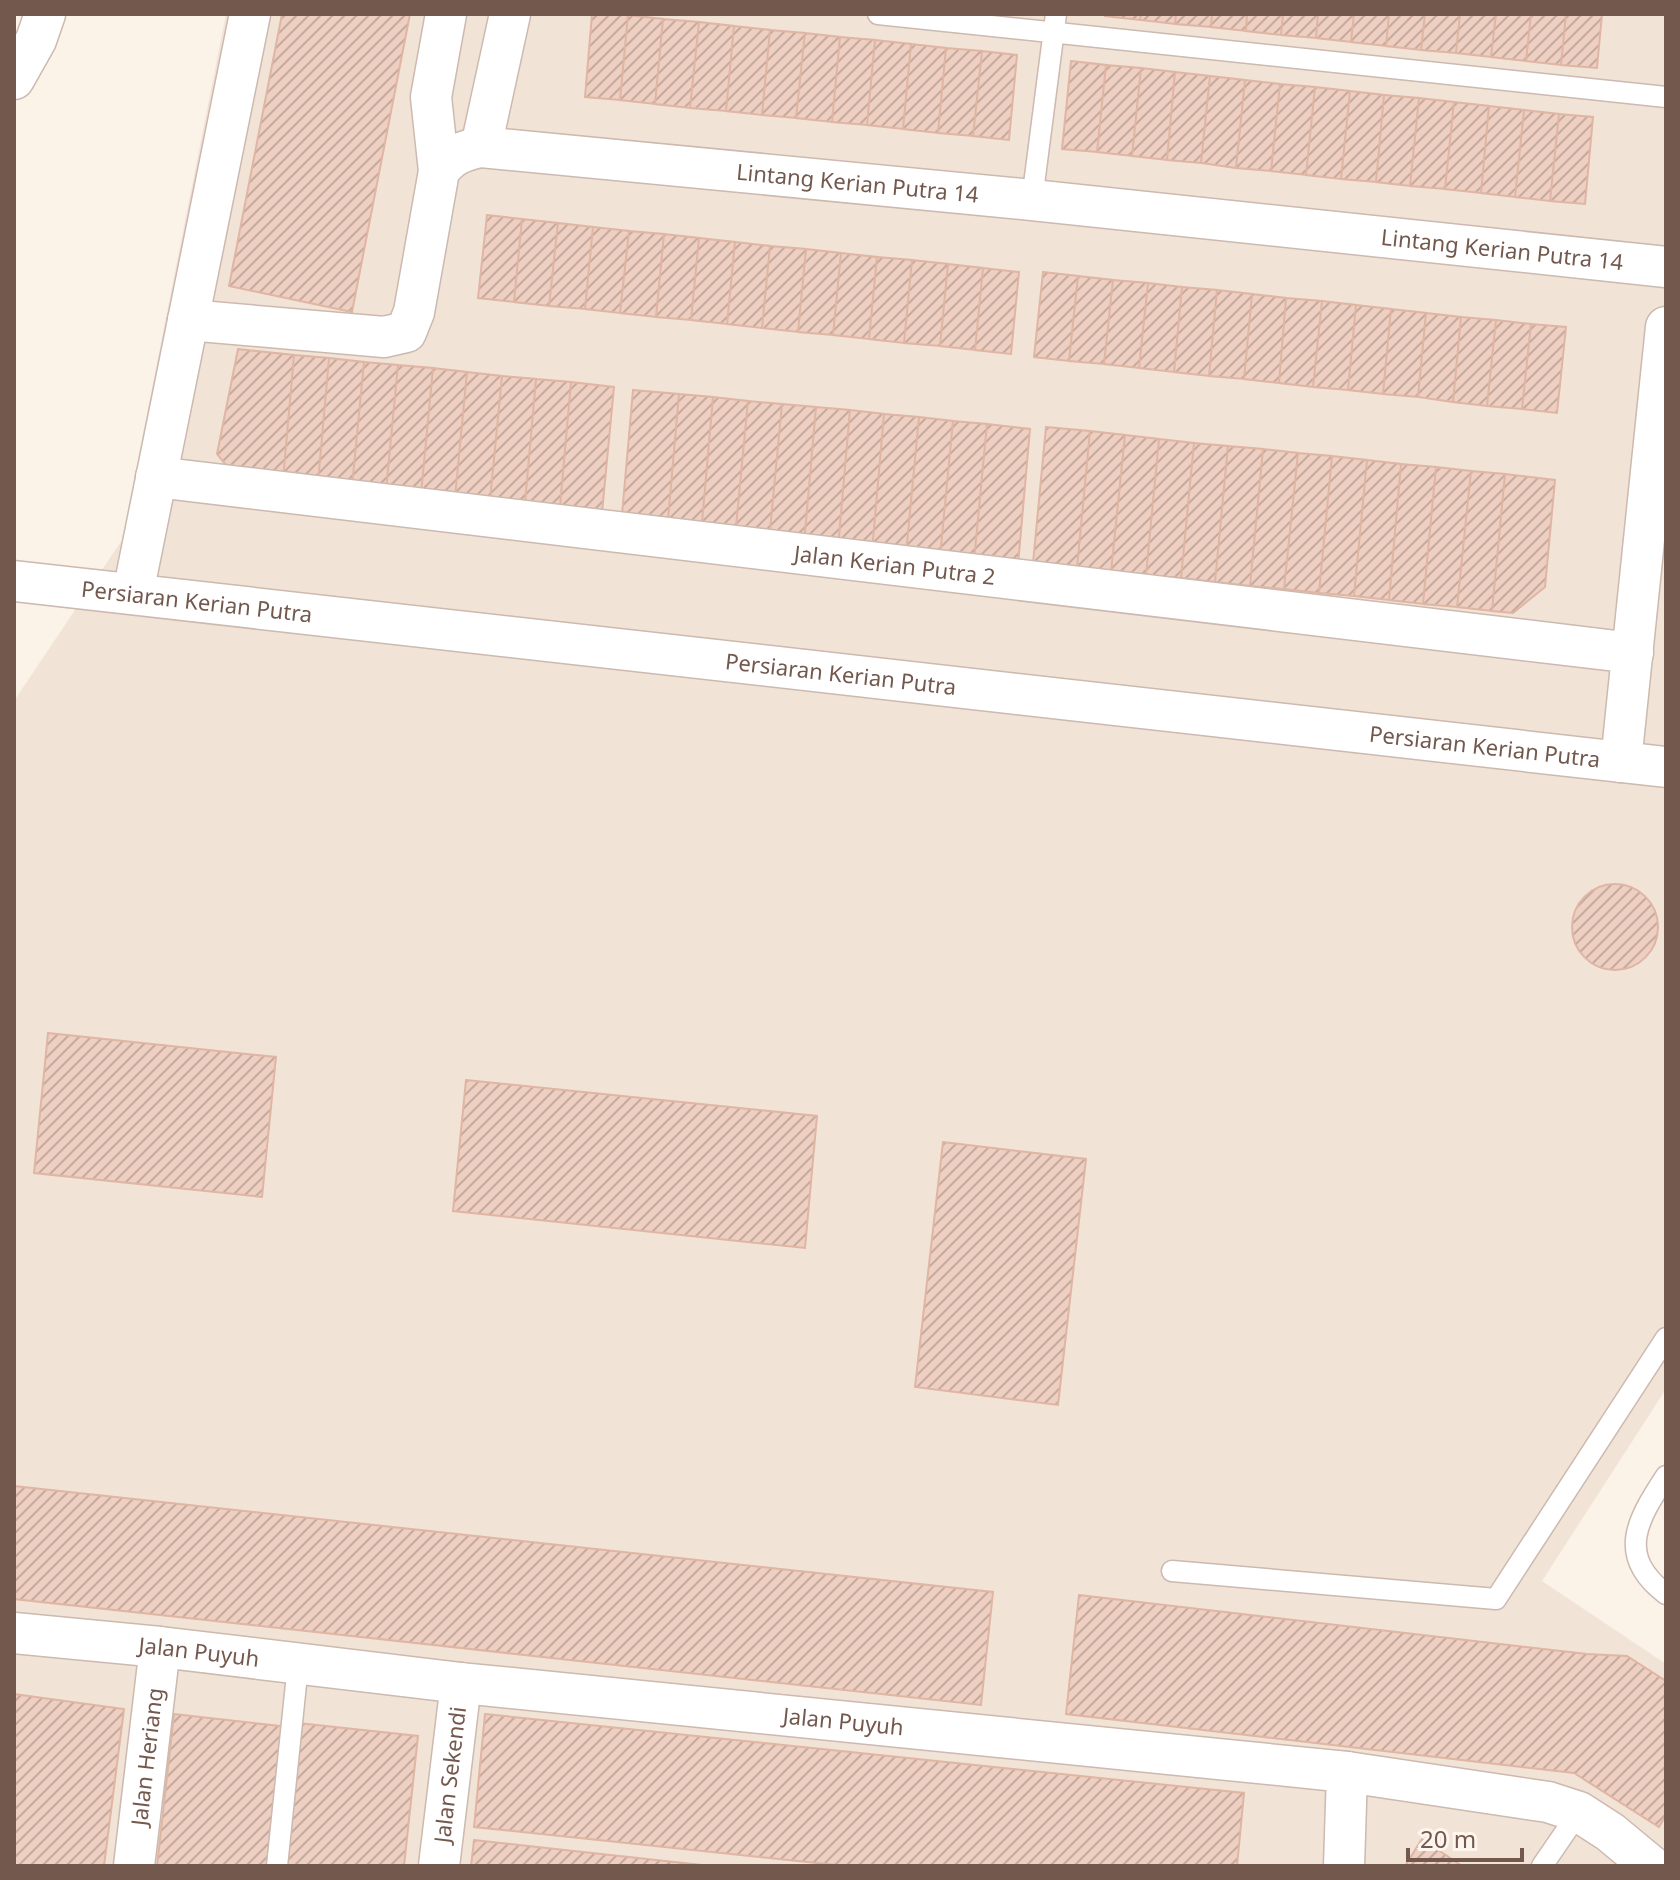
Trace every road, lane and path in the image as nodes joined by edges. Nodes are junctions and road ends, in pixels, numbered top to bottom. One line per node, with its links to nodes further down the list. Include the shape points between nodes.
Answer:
1 (45, 14): 7 (street)
2 (250, 14): 13 (street)
3 (446, 14): 10 (street, via 431,97)
4 (510, 14): 9 (street)
5 (878, 14): 6 (lane)
6 (1055, 23): 8 (lane); 11 (lane)
7 (14, 79)
8 (1666, 97)
9 (481, 147): 10 (street, Lintang Kerian Putra 14, via 462,151); 11 (street, Lintang Kerian Putra 14)
10 (439, 171): 13 (street, via 406,332 384,337)
11 (1032, 200): 12 (street, Lintang Kerian Putra 14)
12 (1666, 267)
13 (188, 320): 16 (street)
14 (1666, 327): 15 (street)
15 (1662, 401): 19 (street)
16 (156, 477): 18 (street); 19 (street, Jalan Kerian Putra 2)
17 (14, 581): 18 (street, Persiaran Kerian Putra)
18 (133, 593): 20 (street, Persiaran Kerian Putra)
19 (1633, 653): 20 (street)
20 (1621, 762): 21 (street, Persiaran Kerian Putra)
21 (1666, 767)
22 (1666, 1338): 24 (lane, via 1496,1599)
23 (1666, 1476): 25 (lane, via 1640,1516 1635,1544 1641,1567)
24 (1172, 1571)
25 (1666, 1594)
26 (14, 1633): 27 (street, Jalan Puyuh)
27 (160, 1647): 28 (street, Jalan Puyuh); 32 (street, Jalan Heriang)
28 (298, 1665): 29 (street, Jalan Puyuh); 33 (lane)
29 (461, 1683): 30 (street, Jalan Puyuh); 34 (street, Jalan Sekendi)
30 (1347, 1772): 31 (street, Jalan Puyuh, via 1548,1802); 35 (street)
31 (1579, 1812): 36 (lane); 37 (street, Jalan Puyuh)
32 (134, 1866)
33 (277, 1866)
34 (439, 1866)
35 (1344, 1866)
36 (1542, 1866)
37 (1651, 1866)

